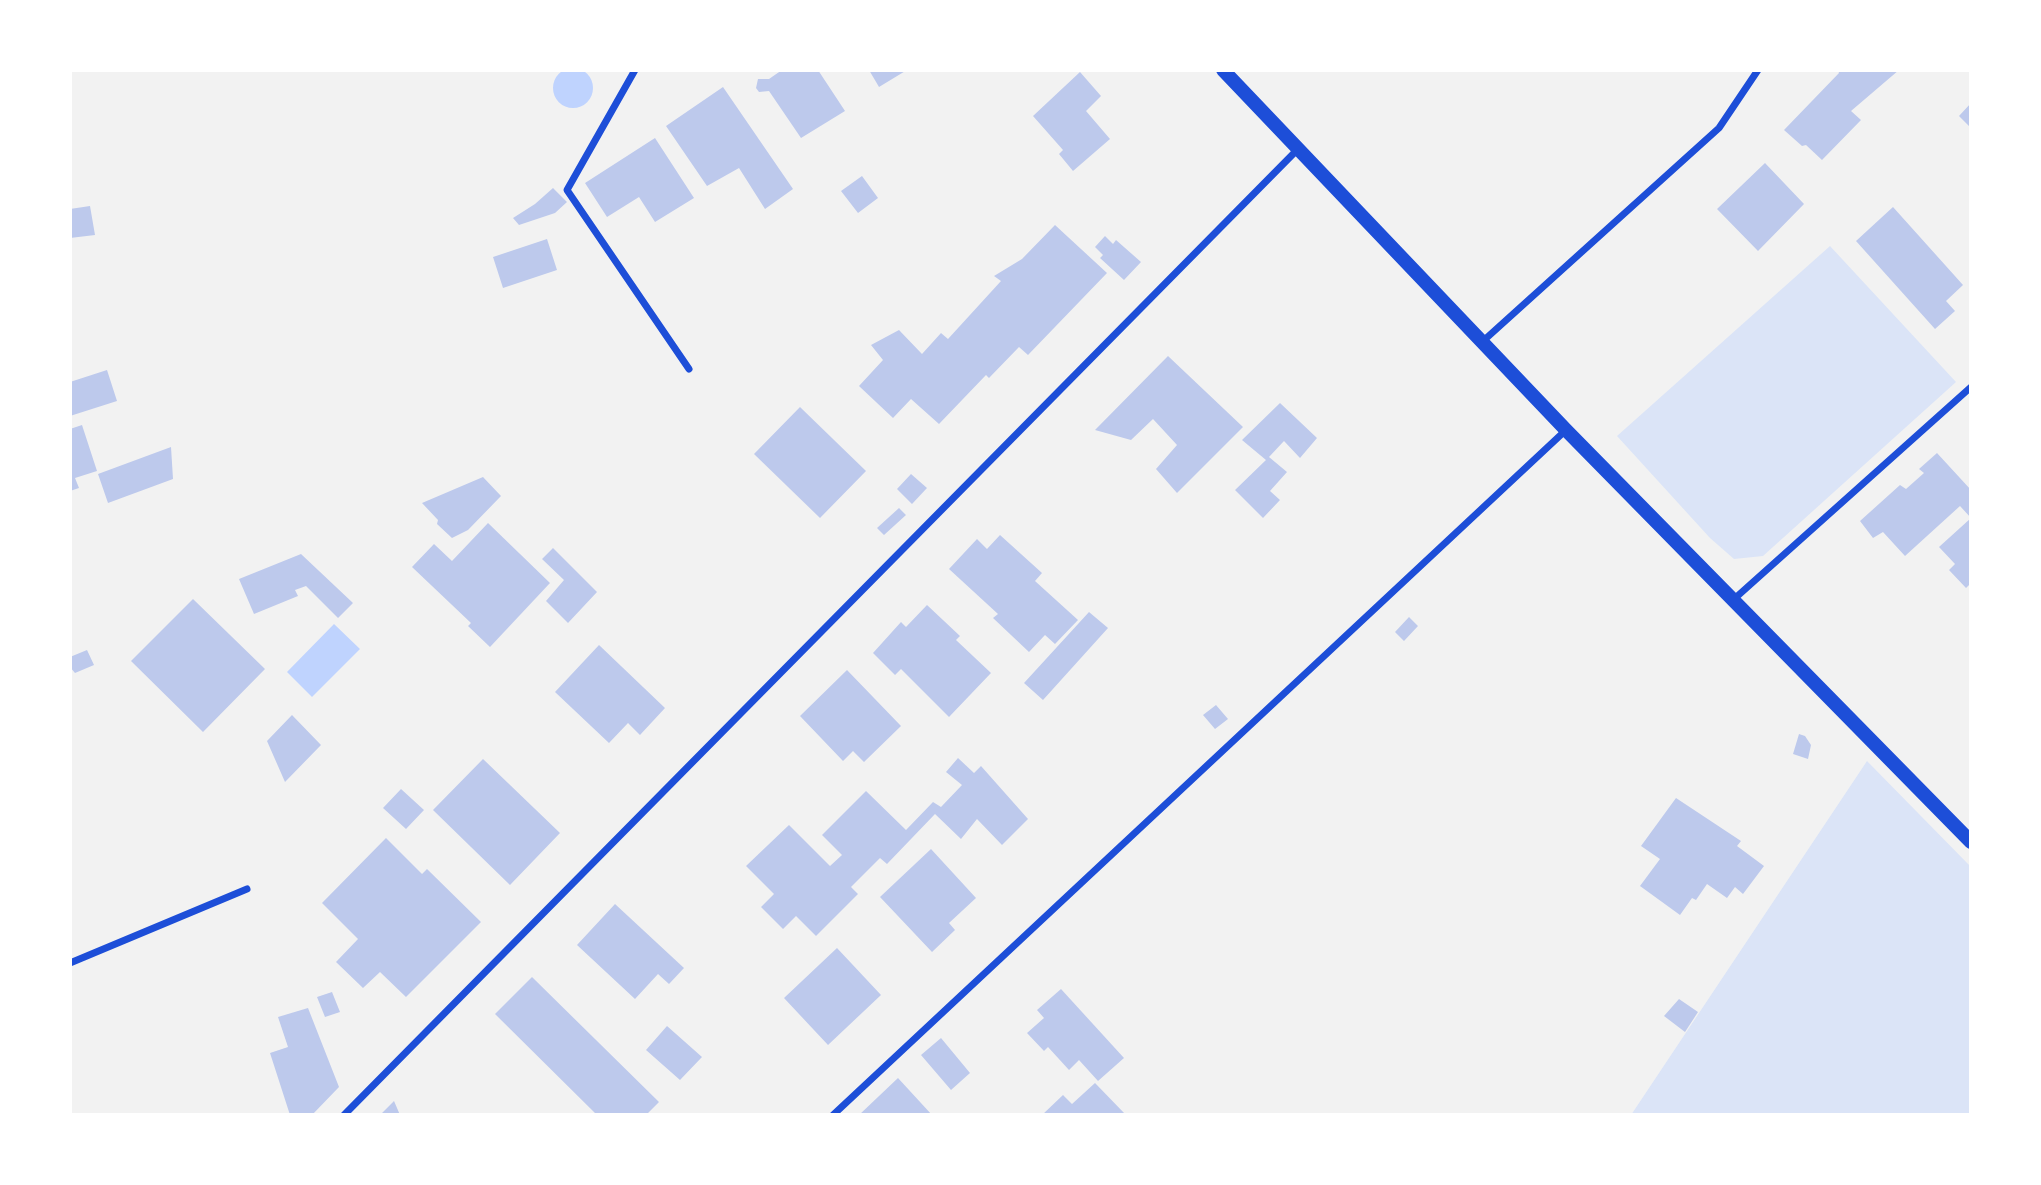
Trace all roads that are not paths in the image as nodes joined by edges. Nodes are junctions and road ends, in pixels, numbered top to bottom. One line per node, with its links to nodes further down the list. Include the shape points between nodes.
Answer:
1 (635, 70): 6 (street, via 567,190)
2 (1223, 70): 4 (main road)
3 (1758, 70): 5 (street, via 1719,128)
4 (1298, 149): 5 (main road); 13 (street)
5 (1482, 342): 8 (main road)
6 (689, 369)
7 (1971, 387): 9 (street)
8 (1566, 430): 9 (main road); 14 (street)
9 (1733, 600): 10 (main road)
10 (1971, 841)
11 (247, 889): 12 (street)
12 (70, 963)
13 (344, 1115)
14 (833, 1115)

